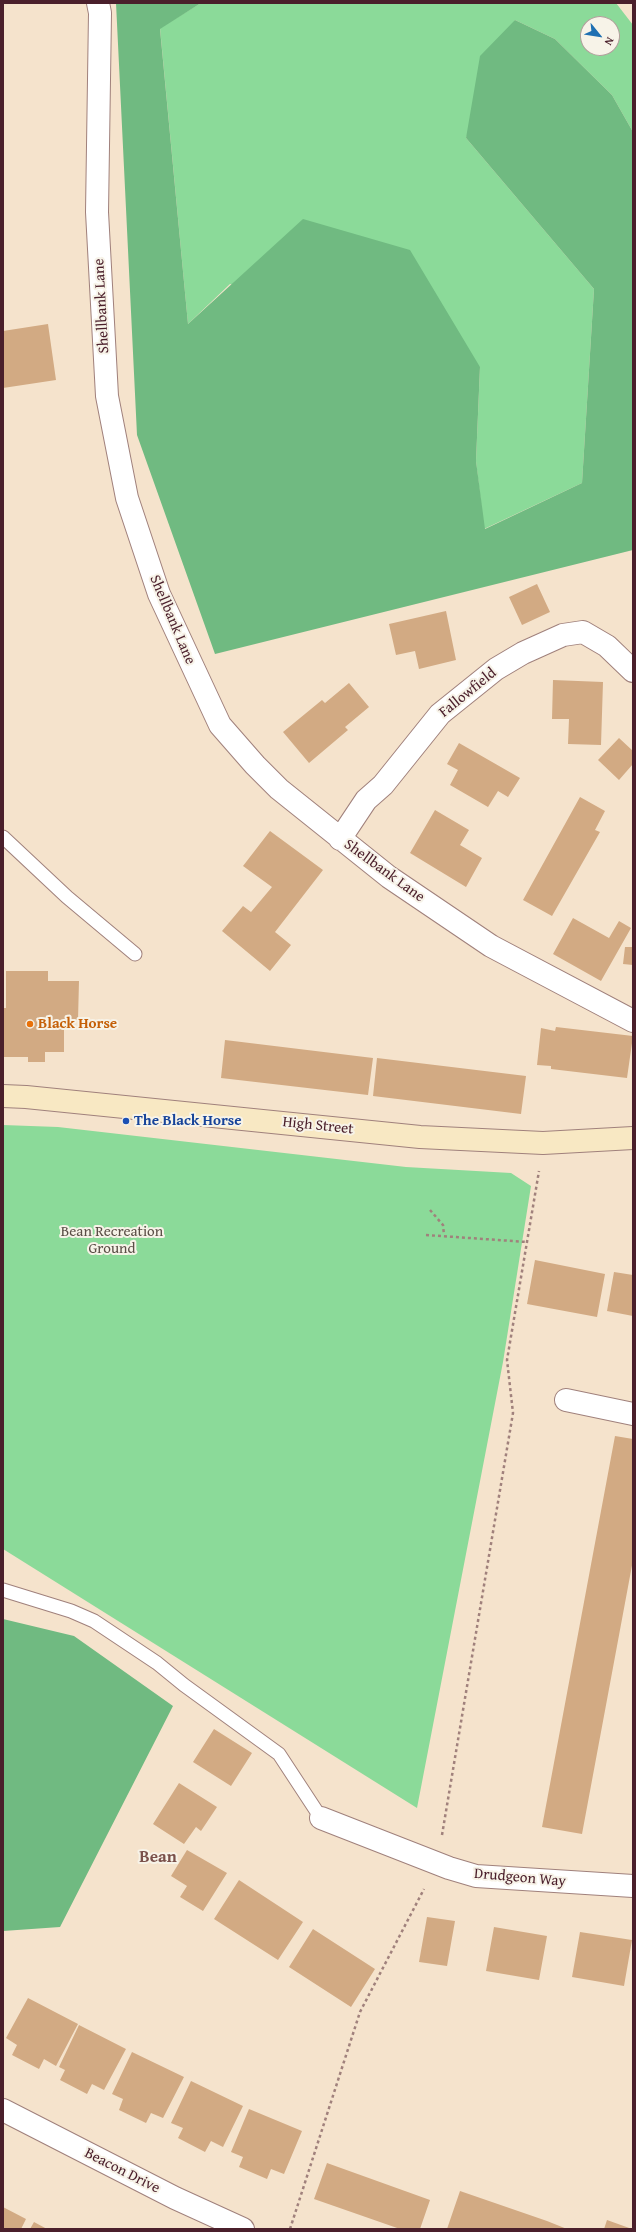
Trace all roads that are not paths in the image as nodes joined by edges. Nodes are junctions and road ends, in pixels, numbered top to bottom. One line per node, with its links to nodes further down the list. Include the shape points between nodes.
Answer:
1 (98, 3): 4 (street, Shellbank Lane, via 100,13 97,212 107,396 127,498 159,594 220,725 271,781)
2 (633, 670): 4 (street, Fallowfield, via 607,646 583,632 573,632 555,638 523,653 496,669 440,714 383,784 368,798)
3 (3, 837): 5 (lane, via 67,898)
4 (340, 839): 6 (street, Shellbank Lane, via 395,881 486,943)
5 (135, 954)
6 (633, 1021)
7 (3, 1096): 8 (main road, High Street, via 420,1137 543,1143)
8 (633, 1138)
9 (566, 1400): 10 (street)
10 (633, 1414)
11 (3, 1590): 12 (lane, via 71,1611 94,1621 157,1663 279,1754)
12 (321, 1818): 13 (street, Drudgeon Way, via 476,1876)
13 (633, 1886)
14 (3, 2110): 15 (street, Beacon Drive, via 175,2198)
15 (243, 2229)

